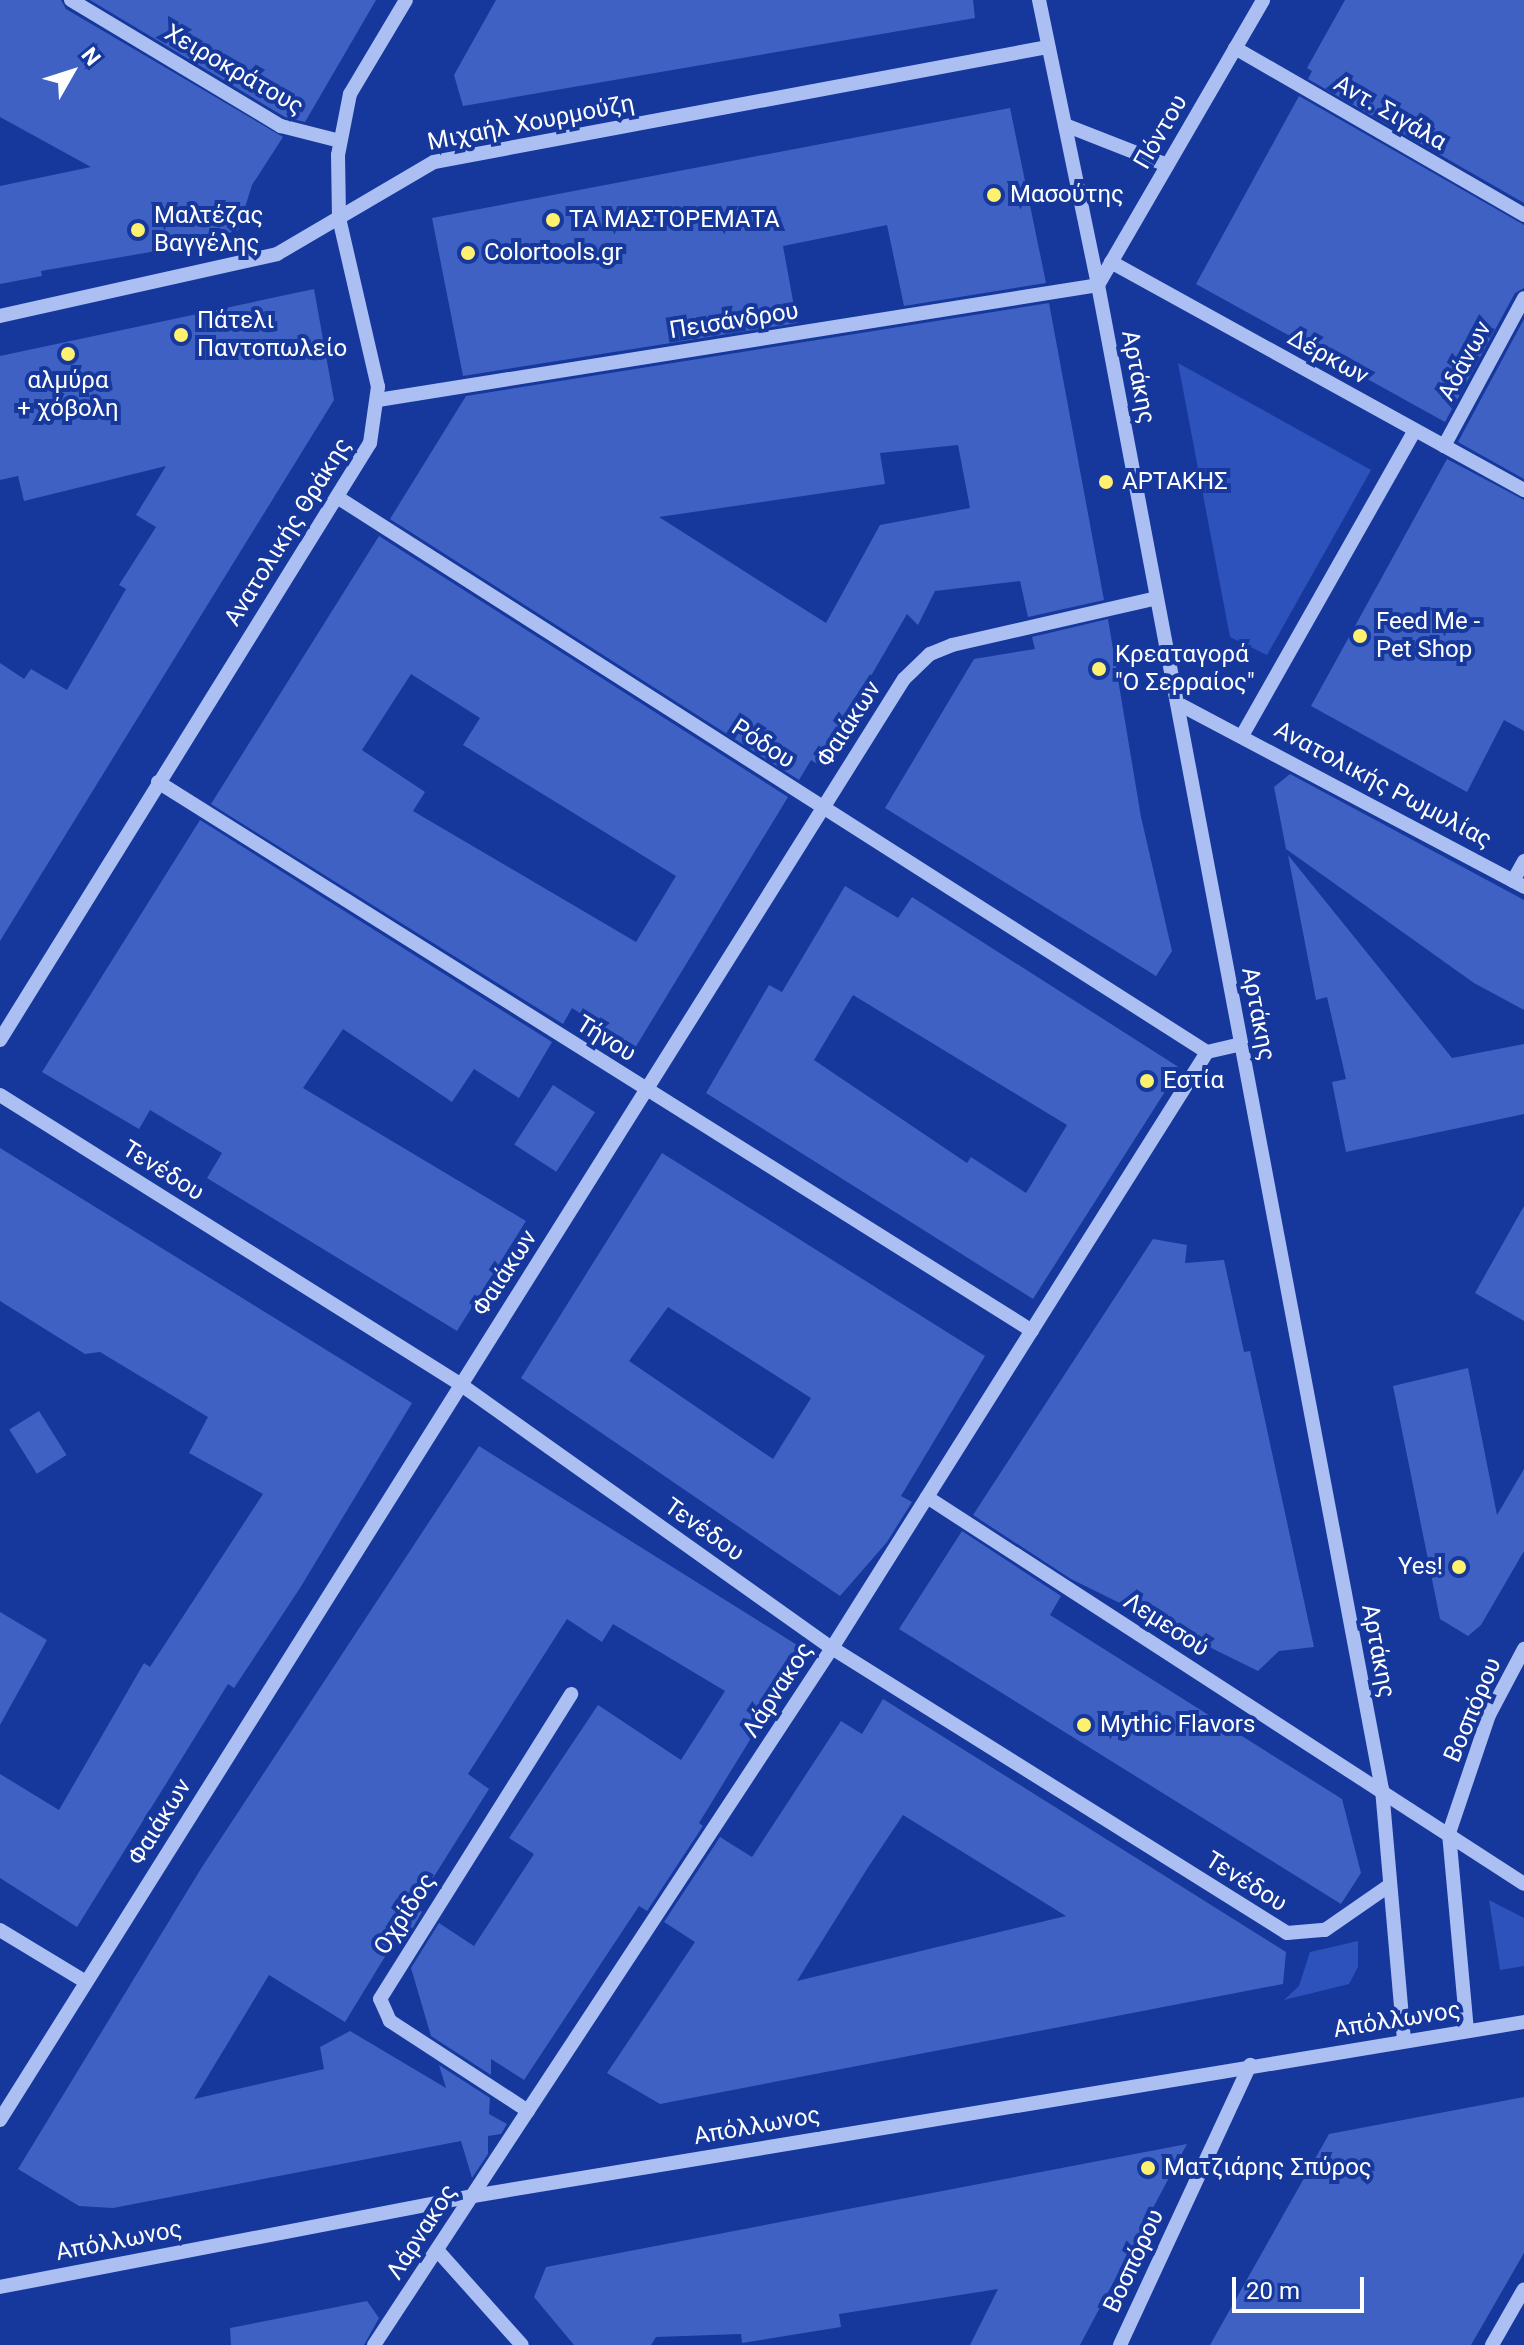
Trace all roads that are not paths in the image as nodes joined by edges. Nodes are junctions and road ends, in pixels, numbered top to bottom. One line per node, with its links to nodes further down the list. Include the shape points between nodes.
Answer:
1 (71, 0): 8 (street, Χειροκράτους, via 281,126)
2 (406, 0): 8 (street, Ανατολικής Θράκης, via 350,94)
3 (1039, 0): 5 (street, Αρτάκης)
4 (1263, 0): 6 (street, Πόντου)
5 (1048, 47): 7 (street, Αρτάκης); 11 (street, Μιχαήλ Χουρμούζη, via 434,162)
6 (1235, 48): 9 (street, Πόντου); 10 (street, Αντ. Σιγάλα)
7 (1065, 125): 9 (street); 13 (street, Αρτάκης)
8 (340, 141): 11 (street, Ανατολικής Θράκης)
9 (1167, 165): 12 (street, Πόντου)
10 (1524, 215)
11 (339, 218): 15 (street, Μιχαήλ Χουρμούζη, via 277,254); 16 (street, Ανατολικής Θράκης)
12 (1111, 262): 13 (street, Πόντου); 17 (street, Δέρκων)
13 (1098, 285): 16 (street, Πεισάνδρου); 21 (street, Αρτάκης)
14 (1524, 298): 18 (street, Αδάνων)
15 (0, 316)
16 (378, 400): 20 (street, Ανατολικής Θράκης, via 370,443)
17 (1415, 430): 18 (street, Δέρκων); 23 (street)
18 (1444, 446): 19 (street, Δέρκων)
19 (1524, 490)
20 (337, 497): 24 (street, Ανατολικής Θράκης); 25 (street, Ρόδου)
21 (1157, 598): 22 (street, Αρτάκης); 25 (street, Φαιάκων, via 930,654 904,679)
22 (1177, 703): 23 (street, Ανατολικής Ρωμυλίας); 29 (street, Αρτάκης)
23 (1243, 734): 27 (street, Ανατολικής Ρωμυλίας)
24 (158, 782): 28 (street, Ανατολικής Θράκης); 31 (street, Τήνου)
25 (821, 808): 30 (street, Ρόδου); 31 (street, Φαιάκων)
26 (1524, 861): 27 (street)
27 (1518, 884)
28 (0, 1040)
29 (1241, 1044): 30 (street); 39 (street, Αρτάκης)
30 (1207, 1052): 33 (street, Λάρνακος)
31 (649, 1091): 33 (street, Τήνου); 34 (street, Φαιάκων)
32 (0, 1095): 34 (street, Τενέδου)
33 (1032, 1331): 35 (street, Λάρνακος)
34 (460, 1384): 36 (street, Τενέδου); 44 (street, Φαιάκων)
35 (927, 1497): 36 (street, Λάρνακος); 39 (street, Λεμεσού)
36 (832, 1648): 42 (street, Τενέδου, via 1287,1933 1325,1930); 49 (street, Λάρνακος)
37 (1524, 1649): 40 (street, Βοσπόρου, via 1489,1715)
38 (571, 1694): 49 (street, Οχρίδος, via 380,1999 390,2021)
39 (1382, 1789): 40 (street, Λεμεσού); 42 (street, Αρτάκης)
40 (1449, 1833): 41 (street, Λεμεσού); 46 (street)
41 (1524, 1884)
42 (1390, 1885): 47 (street, Αρτάκης)
43 (0, 1930): 44 (street)
44 (86, 1982): 50 (street, Φαιάκων)
45 (1524, 2022): 46 (street, Απόλλωνος)
46 (1467, 2031): 47 (street, Απόλλωνος)
47 (1404, 2041): 48 (street, Απόλλωνος)
48 (1250, 2065): 51 (street, Απόλλωνος); 57 (street, Βοσπόρου)
49 (528, 2111): 51 (street, Λάρνακος)
50 (0, 2120)
51 (473, 2196): 52 (street, Λάρνακος); 53 (street, Απόλλωνος)
52 (437, 2250): 55 (street, Λάρνακος); 56 (street)
53 (0, 2287)
54 (1524, 2289): 58 (street)
55 (374, 2345)
56 (522, 2345)
57 (1120, 2345)
58 (1492, 2345)

